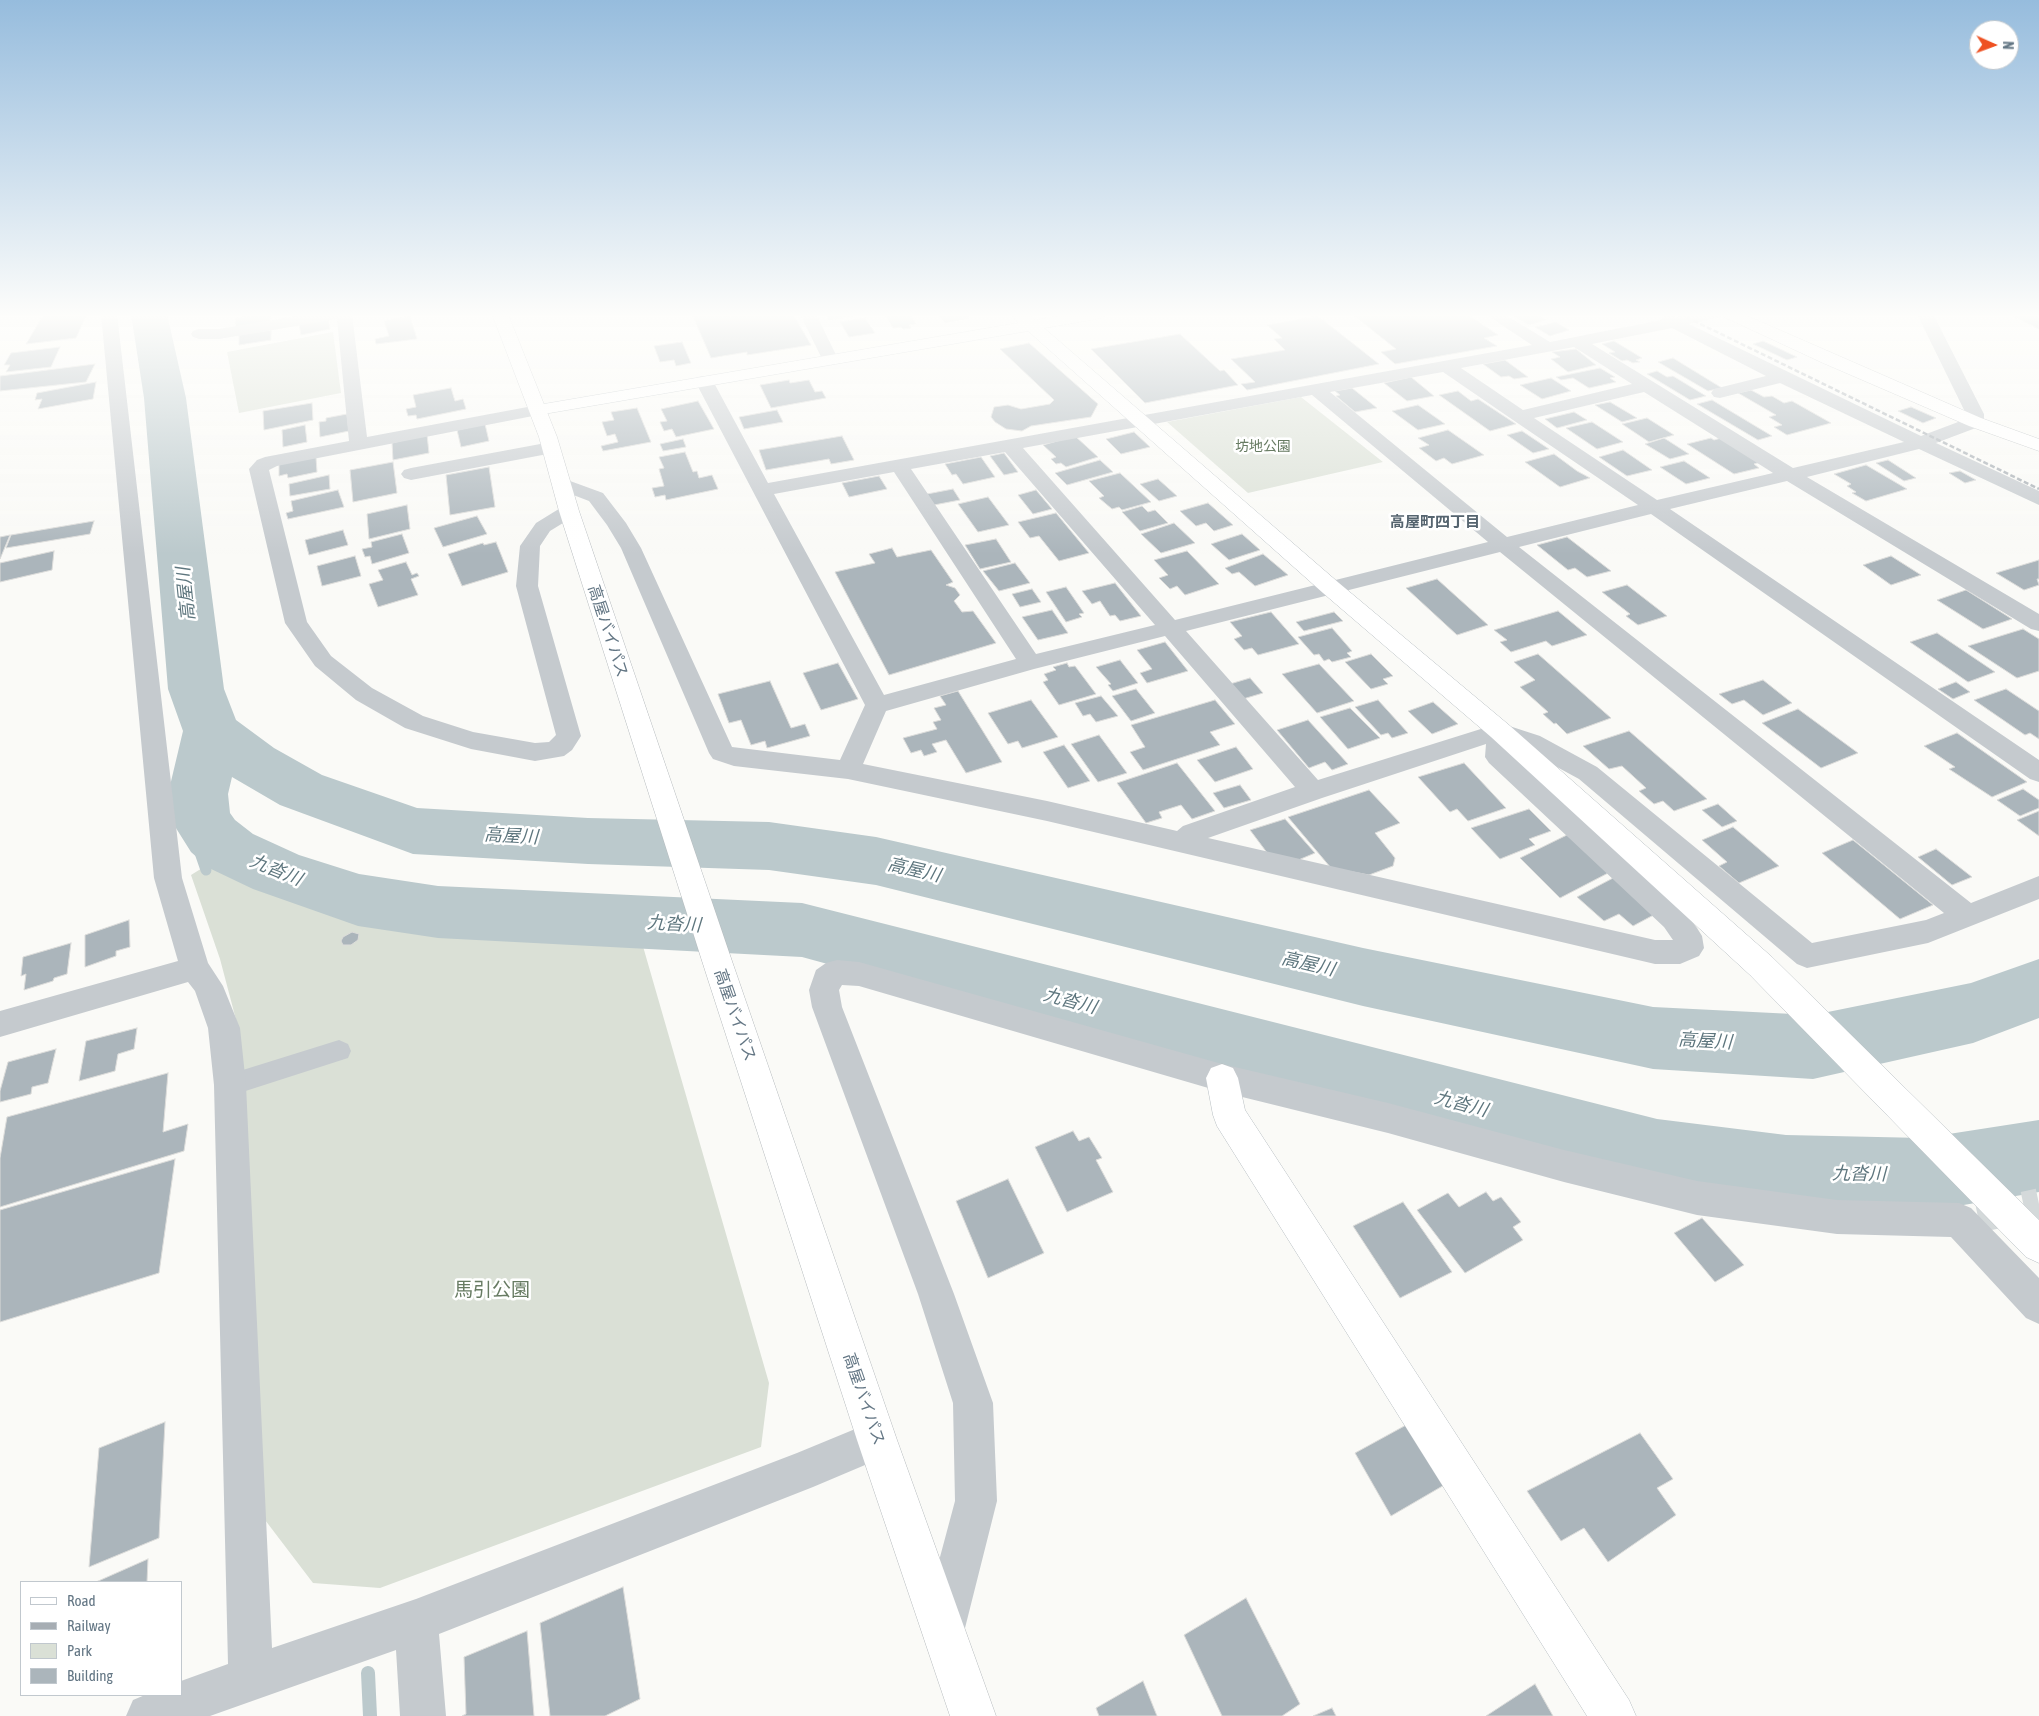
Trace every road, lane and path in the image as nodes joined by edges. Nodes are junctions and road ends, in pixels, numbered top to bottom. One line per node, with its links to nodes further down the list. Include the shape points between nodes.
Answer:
1 (117, 394): 45 (street, via 168,878)
2 (353, 394): 20 (street)
3 (532, 394): 15 (main road, 高屋バイパス)
4 (629, 394): 15 (main road)
5 (711, 394): 28 (street)
6 (1110, 394): 17 (main road)
7 (1292, 394): 17 (street)
8 (1321, 394): 32 (street)
9 (1487, 394): 16 (street)
10 (1612, 394): 16 (street)
11 (1659, 394): 26 (street)
12 (1818, 394): 19 (street)
13 (1909, 394): 18 (main road)
14 (1965, 394): 18 (street, via 1975,414)
15 (538, 410): 20 (street); 23 (main road, 高屋バイパス)
16 (1519, 416): 30 (street)
17 (1140, 420): 21 (street); 33 (main road)
18 (1975, 422): 19 (street); 22 (main road)
19 (1920, 442): 26 (street); 29 (street)
20 (359, 444): 31 (street, via 272,461 259,469 296,623 322,661 364,694 414,722 472,740 535,752 555,750 564,744 569,736 527,586 530,546 544,527)
21 (1009, 444): 24 (street); 35 (street)
22 (2039, 445)
23 (552, 448): 25 (street); 27 (main road, 高屋バイパス)
24 (898, 464): 28 (street); 36 (street)
25 (411, 474)
26 (1793, 476): 30 (street); 34 (street)
27 (562, 484): 31 (main road, 高屋バイパス); 39 (street, via 596,497 631,548 722,753)
28 (763, 490): 37 (street)
29 (2039, 499)
30 (1654, 507): 32 (street); 40 (street)
31 (569, 511): 53 (main road, 高屋バイパス)
32 (1504, 545): 33 (street); 44 (street)
33 (1331, 588): 35 (street); 38 (main road)
34 (2039, 624)
35 (1170, 630): 36 (street); 41 (street)
36 (1030, 663): 37 (street)
37 (877, 705): 39 (street)
38 (1500, 731): 41 (street); 42 (street, via 1498,757 1674,919 1688,936 1689,948 1680,952 1655,952); 44 (street, via 1531,742 1588,773 1807,956 1928,931); 50 (main road, via 1761,966)
39 (848, 770): 42 (street)
40 (2039, 773)
41 (1313, 791): 42 (street, via 1193,833)
42 (1181, 843)
43 (2039, 887): 44 (street)
44 (1968, 916)
45 (195, 968): 46 (street); 49 (street, via 208,986 224,1028)
46 (0, 1024)
47 (339, 1051): 49 (lane)
48 (1222, 1078): 50 (street, via 1697,1198 1837,1217); 55 (street, via 859,974 837,972 827,979 824,990 827,1007 936,1294 973,1403 976,1501); 60 (main road, via 1229,1115)
49 (230, 1085): 56 (street)
50 (1976, 1211): 51 (main road); 52 (street)
51 (2039, 1245)
52 (2039, 1305)
53 (878, 1440): 54 (street); 55 (main road, 高屋バイパス)
54 (416, 1621): 56 (street); 58 (street)
55 (942, 1628): 59 (main road, 高屋バイパス)
56 (251, 1678): 57 (street)
57 (149, 1716)
58 (423, 1716)
59 (973, 1716)
60 (1613, 1716)

